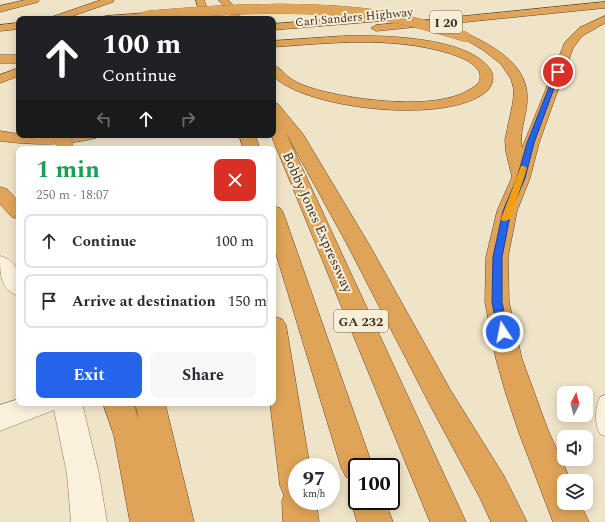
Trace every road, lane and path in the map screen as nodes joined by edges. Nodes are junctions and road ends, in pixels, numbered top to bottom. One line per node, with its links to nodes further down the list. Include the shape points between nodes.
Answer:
1 (35, 0): 7 (highway)
2 (110, 0): 9 (highway, via 80,8)
3 (200, 0): 11 (highway)
4 (222, 0): 12 (highway); 13 (highway)
5 (569, 0): 16 (highway, Carl Sanders Highway / I 20)
6 (605, 5): 18 (highway, Carl Sanders Highway / I 20, via 407,26)
7 (0, 9)
8 (605, 9): 19 (highway)
9 (63, 16)
10 (146, 16): 32 (highway, bridge, via 238,7 328,7 374,12 429,23 466,36 500,56 511,68 519,83 520,101 513,144)
11 (205, 16)
12 (227, 16)
13 (234, 16)
14 (605, 20): 32 (highway, via 580,32 571,40 531,143)
15 (16, 26): 17 (highway)
16 (276, 27)
17 (0, 28)
18 (276, 36)
19 (340, 39): 20 (highway); 25 (highway, via 394,40 445,49 480,64 486,72 487,80 476,93 450,102 421,106 390,106 341,100 307,91 285,80)
20 (276, 44)
21 (16, 51): 22 (highway)
22 (0, 52)
23 (16, 58): 24 (highway)
24 (0, 60)
25 (276, 72)
26 (16, 73): 27 (highway)
27 (0, 80)
28 (276, 111): 56 (highway, via 295,134 359,246)
29 (276, 128): 55 (highway, Bobby Jones Expressway / GA 232)
30 (0, 136): 31 (highway, via 23,140)
31 (61, 138)
32 (521, 178): 57 (highway, via 507,211 497,257 497,302 509,359 520,394)
33 (0, 193): 34 (highway)
34 (16, 210)
35 (276, 221): 47 (highway, GA 232)
36 (0, 263): 37 (street)
37 (16, 284)
38 (276, 345): 46 (highway)
39 (605, 401): 45 (lane)
40 (35, 406): 44 (street)
41 (68, 406): 50 (street, via 83,474)
42 (119, 406): 51 (highway, via 129,436)
43 (151, 406): 52 (highway)
44 (0, 418)
45 (605, 429)
46 (293, 458)
47 (354, 458)
48 (300, 510): 53 (highway)
49 (371, 510): 54 (highway)
50 (89, 522)
51 (148, 522)
52 (176, 522)
53 (302, 522)
54 (375, 522)
55 (448, 522)
56 (509, 522)
57 (571, 522)

